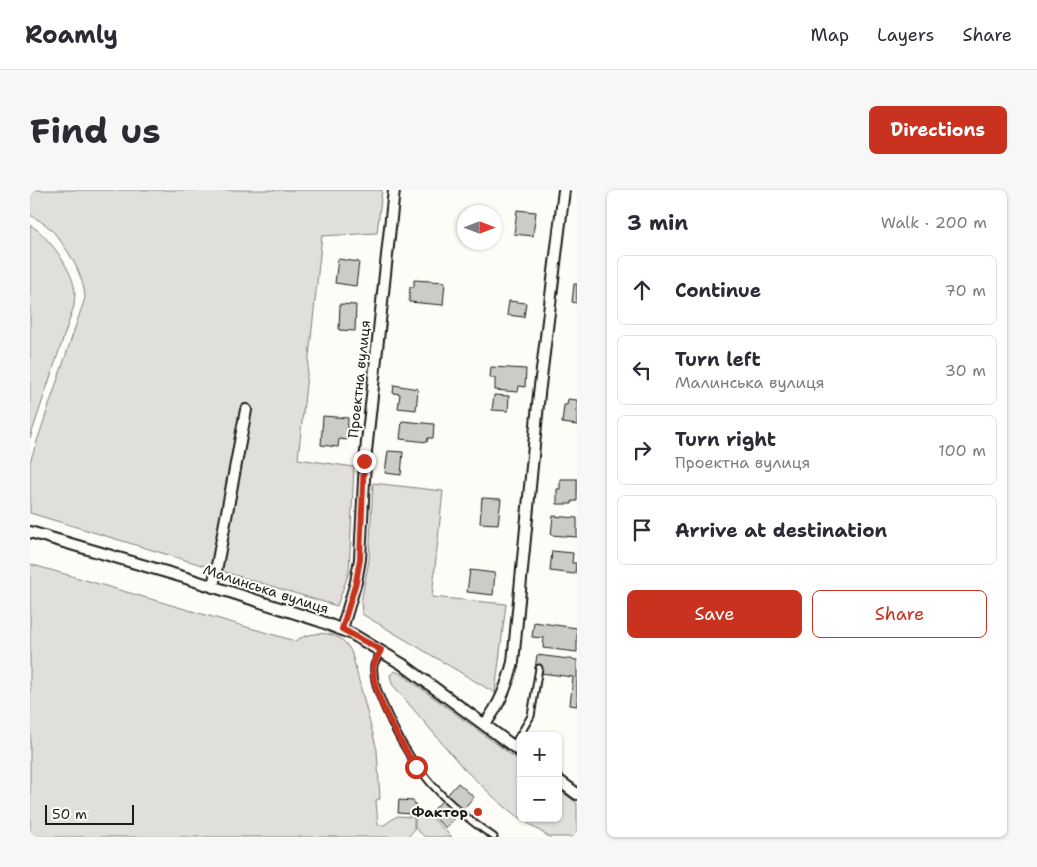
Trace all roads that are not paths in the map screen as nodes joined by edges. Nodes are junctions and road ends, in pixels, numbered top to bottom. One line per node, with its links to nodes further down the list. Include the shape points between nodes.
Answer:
1 (394, 190): 6 (street, Проектна вулиця, via 364,461 360,559)
2 (564, 190): 9 (street, via 539,394 513,662 501,700)
3 (246, 410): 5 (street)
4 (30, 532): 5 (street, Малинська вулиця)
5 (213, 587): 6 (street, Малинська вулиця)
6 (342, 629): 7 (street, Малинська вулиця)
7 (381, 650): 9 (street, Малинська вулиця); 14 (lane, via 374,664 381,700 416,767 468,820)
8 (539, 668): 10 (lane, via 531,716)
9 (485, 724): 11 (street, Малинська вулиця)
10 (524, 732)
11 (517, 749)
12 (562, 783): 13 (street)
13 (577, 794)
14 (494, 837)

